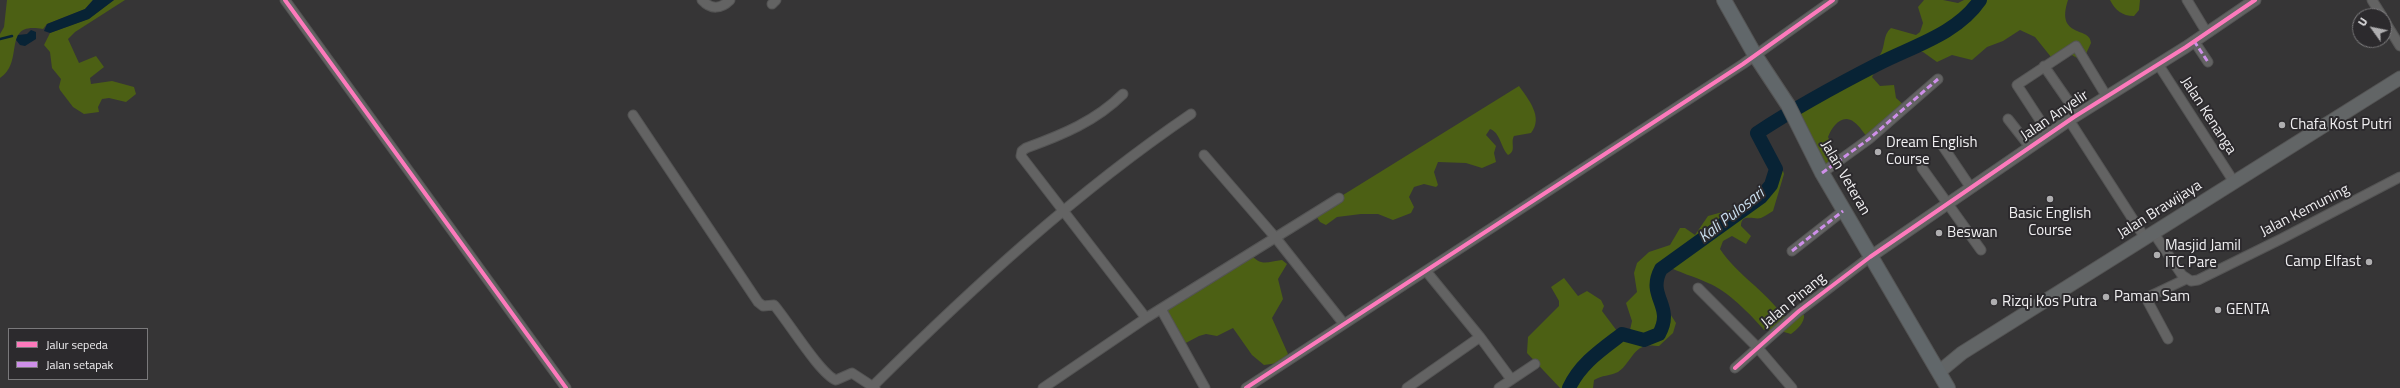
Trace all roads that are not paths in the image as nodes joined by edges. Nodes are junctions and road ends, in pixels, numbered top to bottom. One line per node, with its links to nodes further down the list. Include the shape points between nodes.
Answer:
1 (284, 0): 56 (street)
2 (702, 0): 3 (street, via 711,8 717,8)
3 (730, 0)
4 (1724, 0): 12 (main road, Jalan Veteran)
5 (1834, 0): 12 (street)
6 (2187, 0): 8 (street)
7 (2255, 0): 8 (street, Jalan Anyelir)
8 (2207, 33): 10 (street, Jalan Anyelir)
9 (2392, 33): 11 (street)
10 (2194, 42): 13 (street); 14 (street, Jalan Anyelir)
11 (2400, 46)
12 (1755, 55): 29 (main road, Jalan Veteran, via 1790,111); 42 (street)
13 (2208, 62)
14 (2158, 64): 19 (street, Jalan Anyelir); 31 (street, Jalan Kenanga)
15 (2044, 66): 19 (street, via 2076,46); 22 (street); 24 (street, via 2016,85)
16 (2400, 78): 31 (main road, Jalan Brawijaya)
17 (1938, 79): 29 (street, via 1869,138)
18 (1123, 94): 36 (street, via 1110,106 1075,129 1021,153)
19 (2107, 96): 22 (street, Jalan Anyelir)
20 (1191, 114): 36 (street, via 1137,150)
21 (633, 115): 55 (street, via 758,302 763,306 774,305 832,378 836,380 852,373)
22 (2074, 117): 24 (street, Jalan Anyelir); 37 (street)
23 (2008, 119): 26 (street)
24 (2049, 134): 26 (street, Jalan Anyelir)
25 (1942, 145): 32 (street)
26 (2030, 147): 32 (street, Jalan Anyelir)
27 (1204, 156): 38 (street)
28 (1922, 168): 34 (street)
29 (1822, 173): 35 (main road, Jalan Veteran)
30 (2400, 177): 43 (street, Jalan Kemuning, via 2198,280)
31 (2234, 182): 37 (main road, Jalan Brawijaya)
32 (1971, 188): 34 (street, Jalan Anyelir)
33 (1339, 198): 38 (street)
34 (1948, 203): 39 (street); 41 (street, Jalan Anyelir)
35 (1843, 211): 40 (street); 41 (main road, Jalan Veteran)
36 (1064, 212): 46 (street); 55 (street, via 974,288)
37 (2149, 235): 43 (street); 53 (main road, Jalan Brawijaya, via 1962,353)
38 (1276, 237): 45 (street); 47 (street)
39 (1981, 250)
40 (1792, 251)
41 (1870, 257): 50 (street, Jalan Pinang); 53 (main road, Jalan Veteran)
42 (1426, 271): 47 (street); 48 (street)
43 (2186, 279): 49 (street, Jalan Kemuning, via 2146,298)
44 (1698, 288): 50 (street)
45 (1161, 309): 46 (street); 58 (street)
46 (1146, 318): 57 (street)
47 (1344, 324): 59 (street)
48 (1480, 337): 54 (street); 60 (street)
49 (2168, 339)
50 (1757, 347): 52 (street, Jalan Pinang); 62 (street)
51 (1535, 364): 54 (street)
52 (1736, 368)
53 (1939, 372): 63 (main road, Jalan Veteran)
54 (1511, 379): 61 (street)
55 (874, 387)
56 (566, 388)
57 (1043, 388)
58 (1205, 388)
59 (1246, 388)
60 (1407, 388)
61 (1499, 388)
62 (1792, 388)
63 (1948, 388)

